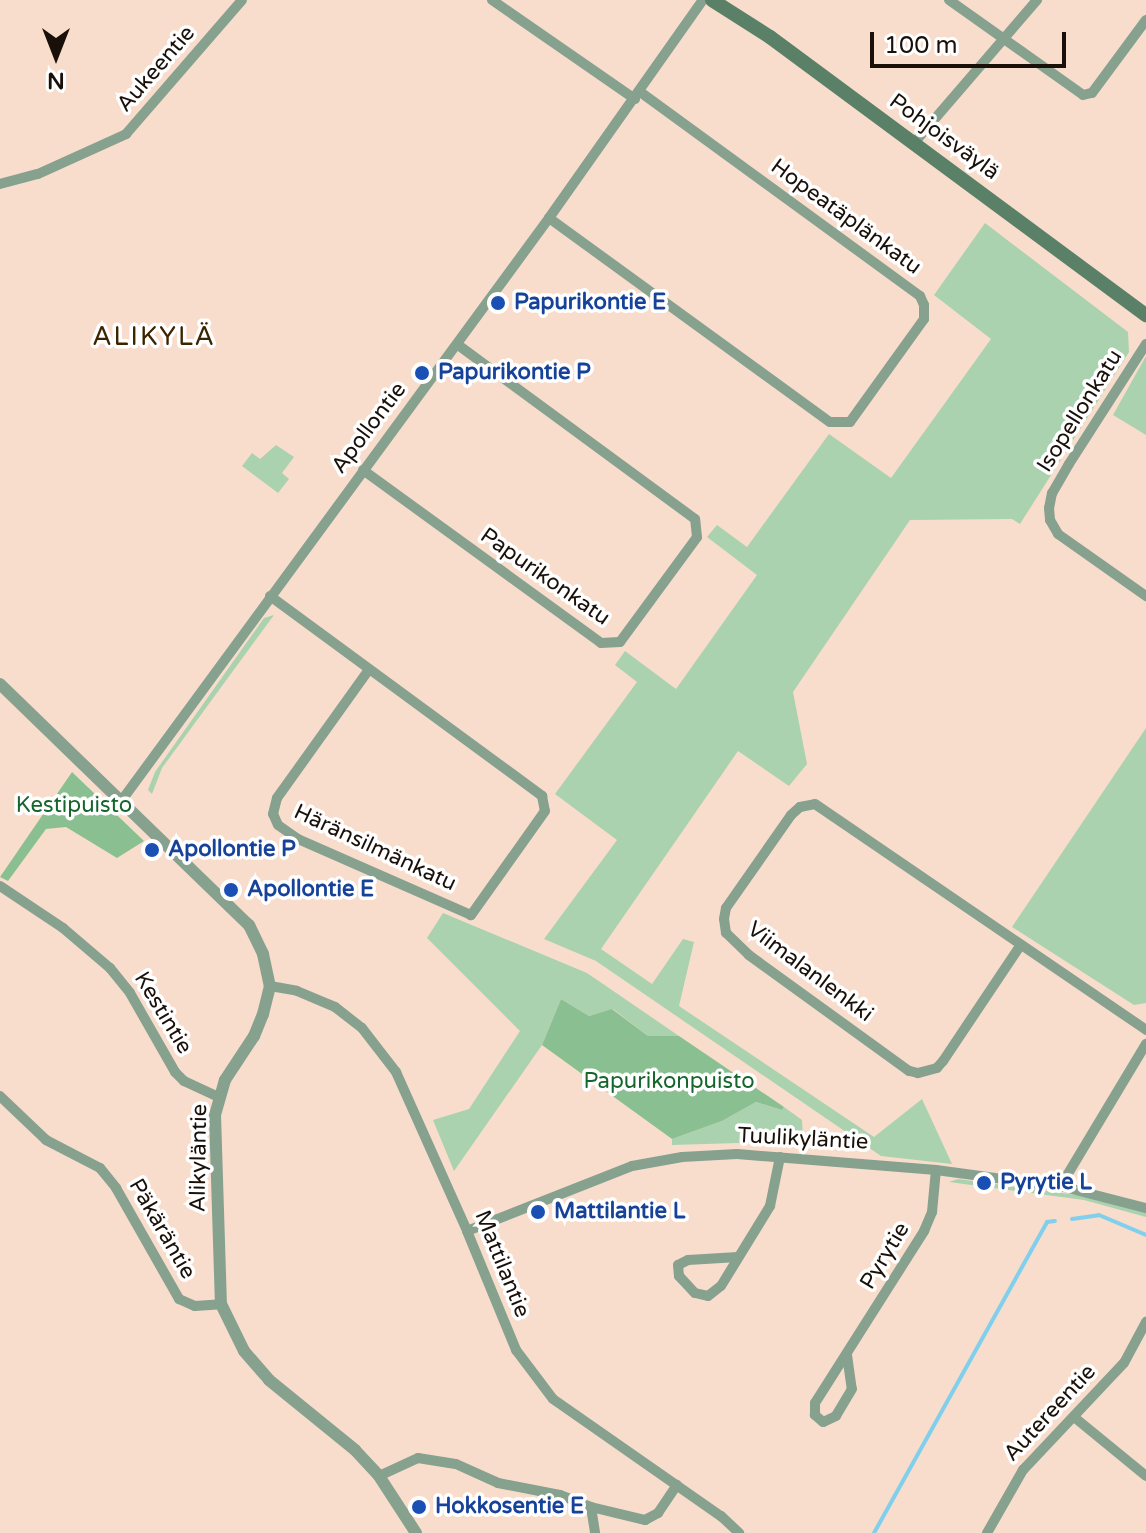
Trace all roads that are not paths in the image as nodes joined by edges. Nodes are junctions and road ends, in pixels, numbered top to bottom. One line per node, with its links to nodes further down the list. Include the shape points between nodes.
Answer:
1 (242, 0): 11 (street, Aukeentie, via 126,134 38,174)
2 (492, 0): 9 (street)
3 (703, 0): 9 (street, Apollontie)
4 (712, 0): 10 (main road, Pohjoisväylä)
5 (949, 0): 8 (street)
6 (1037, 0): 8 (street)
7 (1146, 20): 8 (street, via 1092,93 1083,95)
8 (1003, 39): 10 (street)
9 (638, 96): 12 (street, Apollontie); 12 (street, Hopeatäplänkatu, via 920,296 924,319 850,422 830,422)
10 (914, 143): 13 (main road, Pohjoisväylä)
11 (0, 184)
12 (549, 218): 14 (street, Apollontie)
13 (1146, 315)
14 (457, 344): 16 (street, Apollontie); 16 (street, Papurikonkatu, via 695,519 697,537 620,642 601,643)
15 (1146, 344): 18 (street, Isopellonkatu, via 1069,464 1049,508 1058,534)
16 (363, 470): 17 (street, Apollontie)
17 (270, 596): 19 (street, Häränsilmänkatu); 21 (street, Apollontie)
18 (1146, 596)
19 (368, 671): 19 (street, Häränsilmänkatu, via 542,796 545,811 471,915 298,839 278,825 273,814 277,798)
20 (0, 684): 21 (street)
21 (122, 800): 24 (street, via 249,925)
22 (0, 886): 28 (street, Kestintie, via 110,968 175,1072)
23 (1020, 946): 23 (street, Viimalanlenkki, via 815,804 791,815 726,908 724,919 726,933 749,955 918,1073 943,1061); 25 (street, Viimalanlenkki)
24 (270, 986): 28 (street, Alikyläntie, via 254,1036); 33 (street, Mattilantie, via 316,997 362,1028 396,1072)
25 (1146, 1030)
26 (1146, 1044): 31 (street)
27 (0, 1096): 35 (street, Päkäräntie, via 46,1140 100,1168 179,1299 195,1306)
28 (219, 1097): 35 (street, Alikyläntie, via 215,1115)
29 (780, 1157): 30 (street, Tuulikyläntie); 33 (street, Tuulikyläntie, via 682,1157 632,1166); 34 (street, via 770,1206)
30 (936, 1170): 31 (street, Tuulikyläntie); 37 (street, Pyrytie, via 932,1212 924,1231)
31 (1060, 1187): 32 (street, Tuulikyläntie)
32 (1146, 1208)
33 (467, 1231): 41 (street, Mattilantie, via 516,1350 553,1399)
34 (738, 1257): 34 (street, via 721,1286 708,1296 695,1293 679,1276 678,1265 688,1260)
35 (221, 1304): 39 (street, Alikyläntie, via 244,1351 269,1380)
36 (1146, 1322): 38 (street, Autereentie, via 1124,1363)
37 (847, 1355): 37 (street, Pyrytie, via 852,1389 836,1416 823,1422 815,1415 815,1403)
38 (1074, 1417): 40 (street); 46 (street, Autereentie, via 1028,1462)
39 (379, 1476): 42 (street, via 418,1458 456,1464 498,1483); 43 (street, Alikyläntie)
40 (1146, 1476)
41 (677, 1485): 42 (street, via 658,1513 645,1520); 45 (street, Mattilantie)
42 (591, 1507): 44 (street)
43 (416, 1533)
44 (595, 1533)
45 (739, 1533)
46 (987, 1533)

